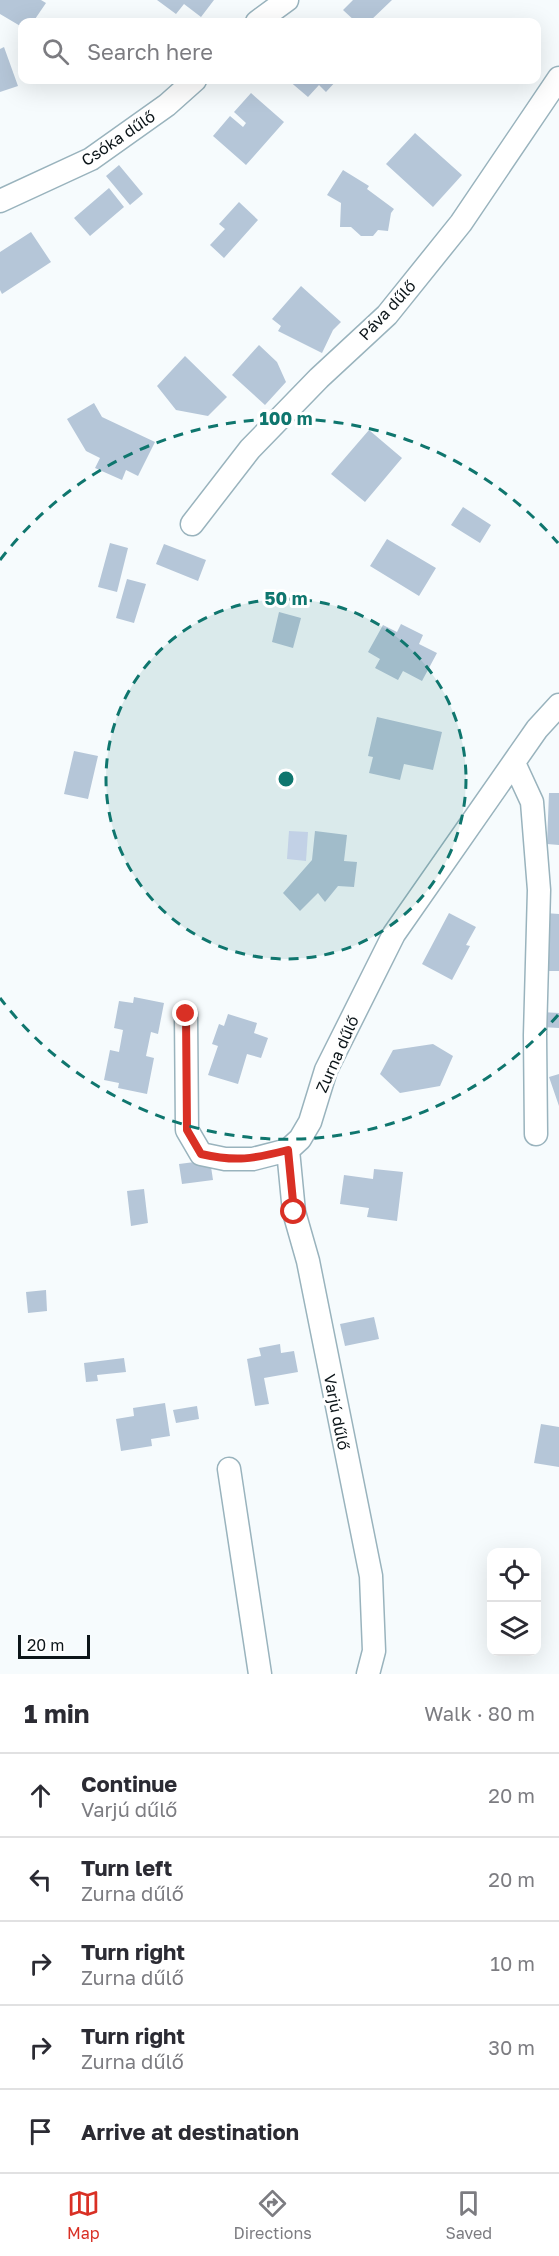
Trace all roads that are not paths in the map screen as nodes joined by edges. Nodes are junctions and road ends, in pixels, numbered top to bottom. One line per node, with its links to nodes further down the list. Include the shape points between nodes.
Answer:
1 (287, 0): 2 (street)
2 (262, 18)
3 (559, 78): 6 (street, Páva dűlő, via 461,223 387,315 250,449)
4 (191, 84): 5 (street, Csóka dűlő, via 91,159)
5 (0, 201)
6 (192, 524)
7 (559, 705): 8 (street, Zurna dűlő)
8 (514, 763): 10 (street, via 532,802 539,890); 11 (street, Zurna dűlő, via 394,934 326,1070 310,1122)
9 (186, 1014): 11 (street, via 187,1130 201,1154 253,1159)
10 (536, 1134)
11 (288, 1150): 14 (street, Varjú dűlő, via 294,1212 308,1261 371,1576 374,1651)
12 (229, 1468): 13 (street)
13 (260, 1674)
14 (368, 1674)

